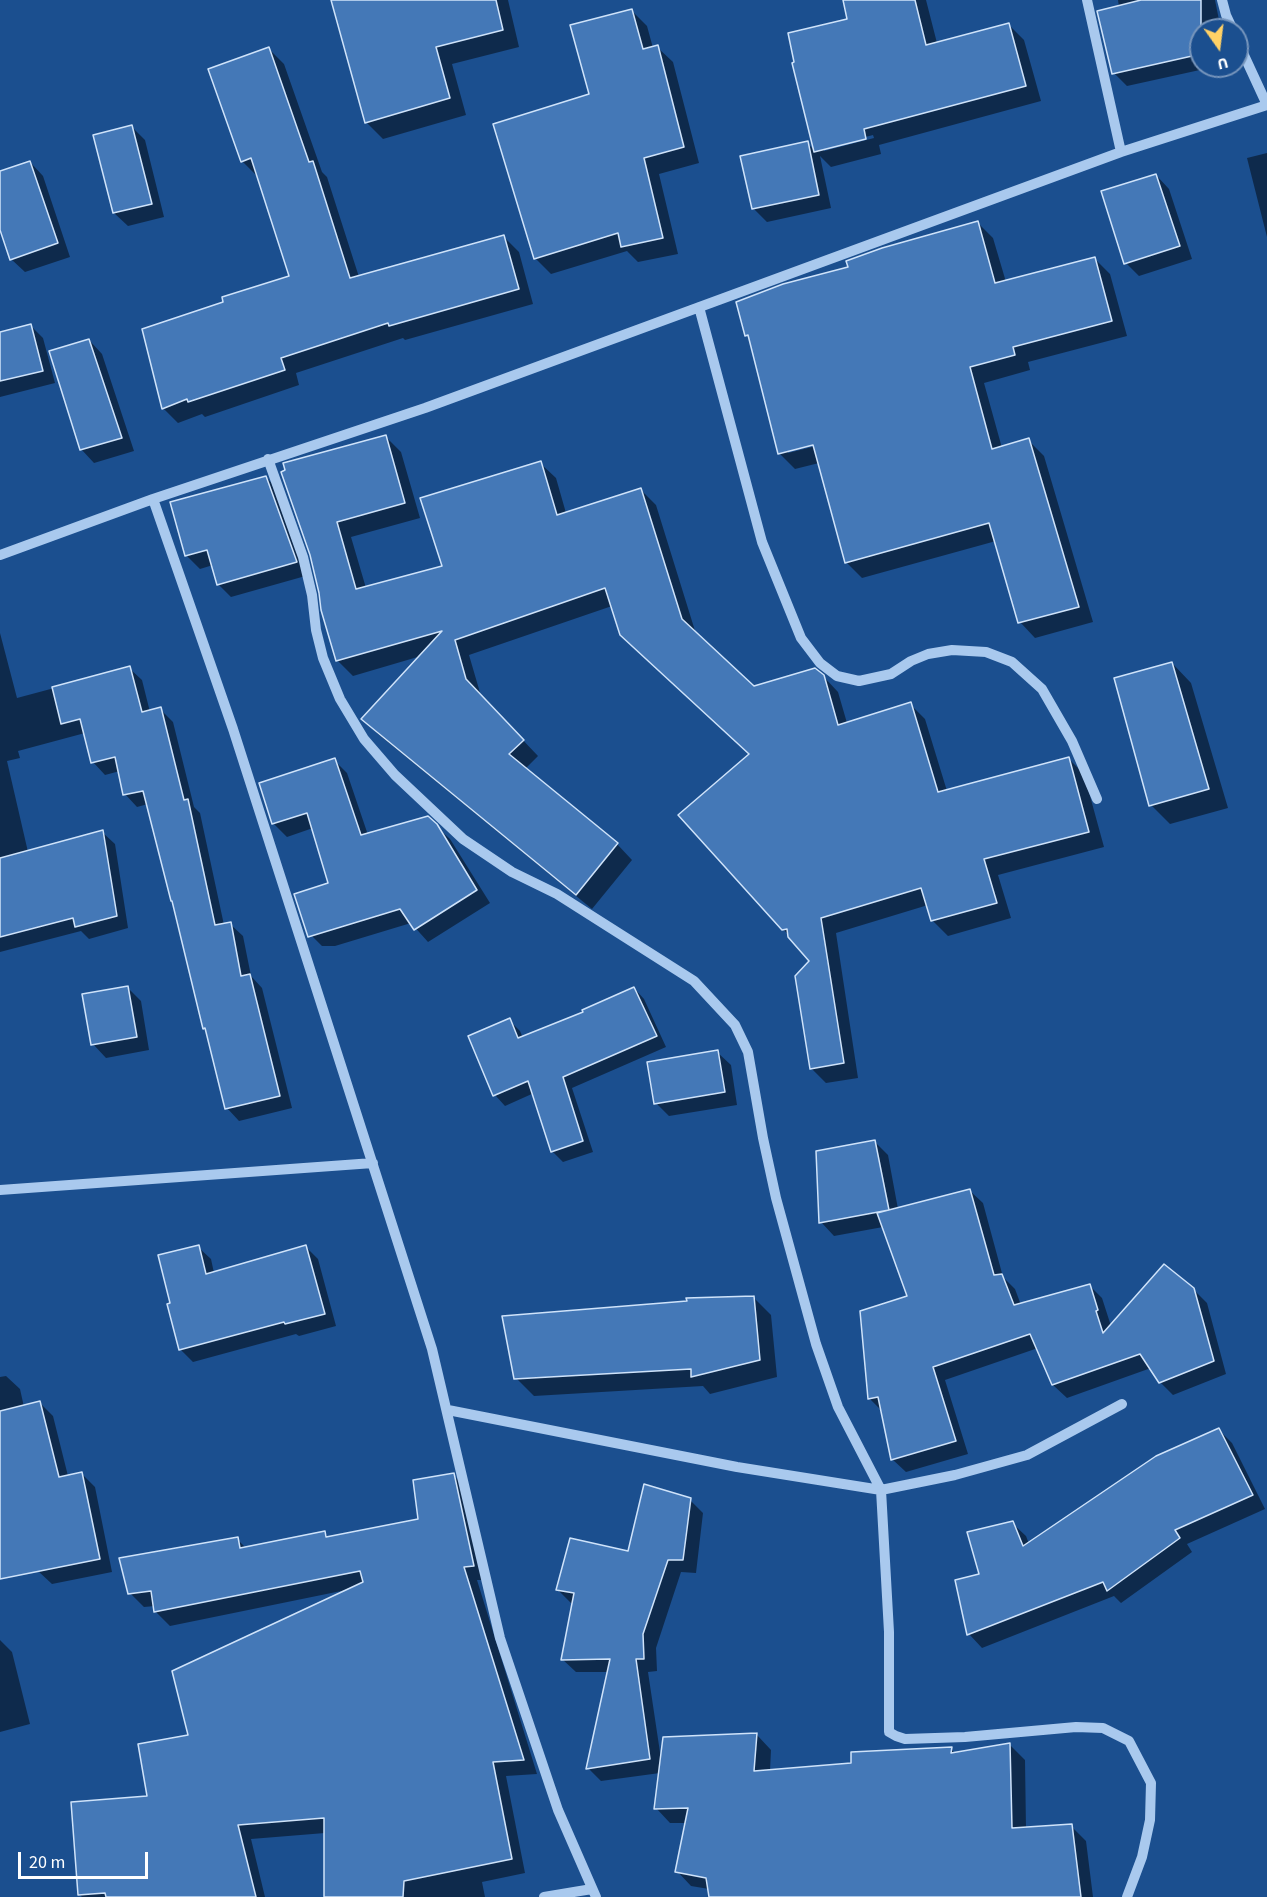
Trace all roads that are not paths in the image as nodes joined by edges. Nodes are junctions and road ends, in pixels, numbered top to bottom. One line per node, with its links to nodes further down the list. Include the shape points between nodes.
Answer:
1 (1087, 0): 6 (street)
2 (1222, 0): 3 (street)
3 (1227, 18)
4 (1249, 66): 5 (street)
5 (1267, 105): 6 (street)
6 (1121, 152): 7 (street)
7 (699, 307): 8 (street, via 425,408); 11 (street, via 762,542 801,638 820,663 837,676 860,681 891,674 928,654 952,650 986,652 1011,663 1042,689 1072,741)
8 (268, 459): 9 (street); 16 (street, via 303,557 323,658 340,699 364,739 395,775 464,839 694,981 735,1025 748,1052 776,1198 816,1344 838,1407)
9 (153, 499): 10 (street); 12 (street, via 233,729)
10 (0, 555)
11 (1097, 799)
12 (373, 1163): 13 (street); 15 (street, via 432,1349)
13 (0, 1190)
14 (1122, 1404): 16 (street, via 1027,1455)
15 (447, 1410): 16 (street, via 738,1467); 17 (street, via 500,1638 558,1810)
16 (881, 1490): 19 (street, via 890,1632 889,1732 915,1738 1103,1728 1129,1741 1150,1783 1148,1829)
17 (594, 1893): 18 (street)
18 (544, 1897)
19 (1127, 1897)

